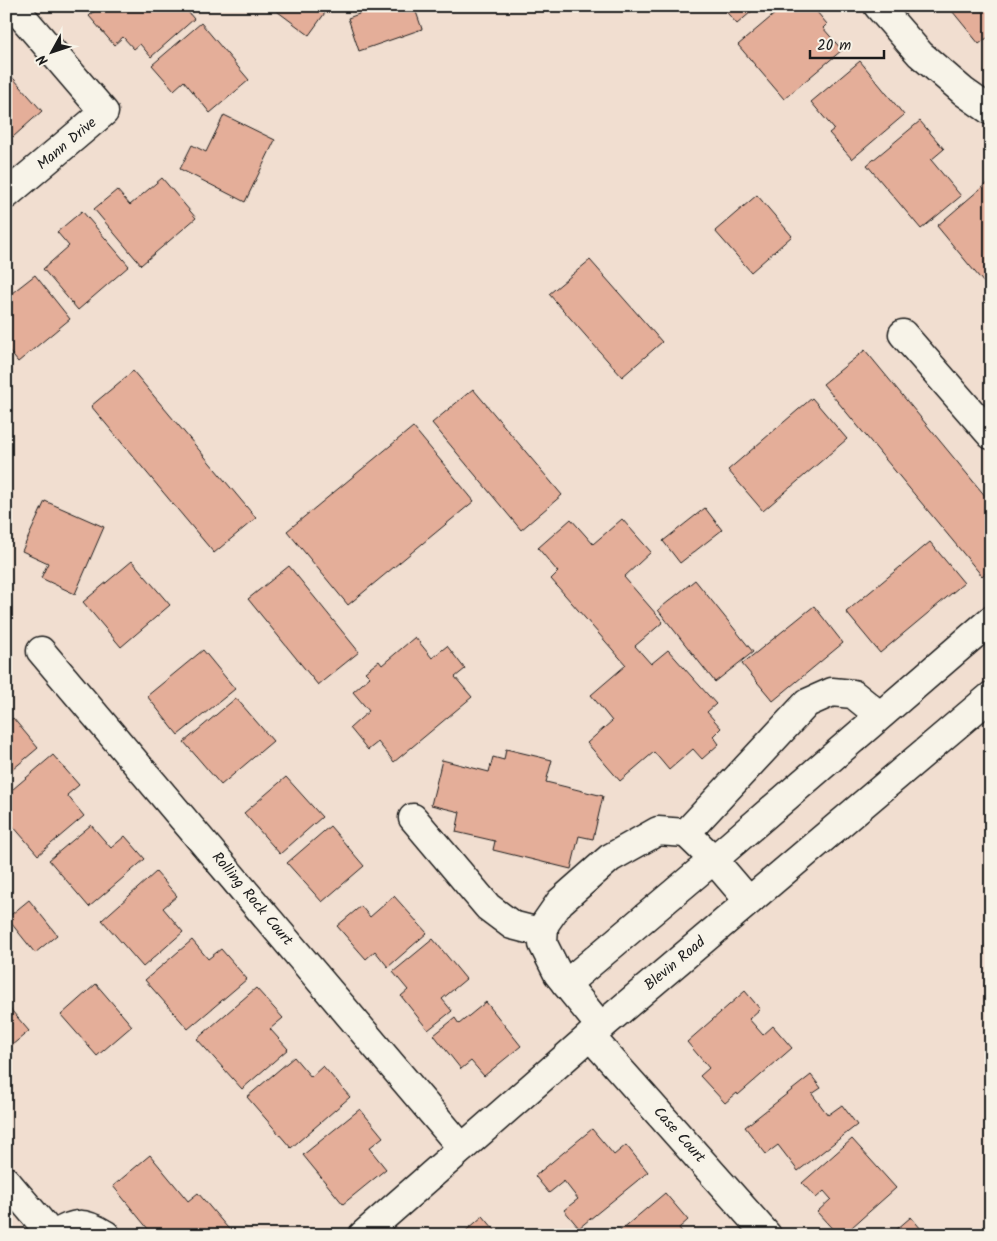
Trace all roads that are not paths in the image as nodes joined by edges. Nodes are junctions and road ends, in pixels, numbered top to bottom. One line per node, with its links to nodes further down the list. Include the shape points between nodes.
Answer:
1 (13, 6): 4 (street, Mann Drive, via 104,112)
2 (878, 6): 3 (street, via 920,54)
3 (991, 111)
4 (6, 195)
5 (903, 334): 6 (street)
6 (991, 435)
7 (991, 620): 10 (street)
8 (41, 650): 18 (street, Rolling Rock Court)
9 (991, 696): 14 (street, Blevin Road)
10 (880, 715): 12 (street, via 854,694 832,692 807,703); 13 (street)
11 (413, 818): 15 (street, via 488,907 512,925)
12 (686, 833): 13 (street); 15 (street, via 658,831 610,858 560,902 544,925)
13 (713, 859): 14 (street); 16 (street)
14 (749, 901): 17 (street, Blevin Road)
15 (543, 933): 16 (street, Case Court, via 543,944)
16 (566, 984): 17 (street, Case Court)
17 (596, 1031): 18 (street, Blevin Road); 23 (street, Case Court)
18 (462, 1148): 22 (street, Blevin Road)
19 (6, 1181): 20 (street)
20 (53, 1235): 21 (street, via 70,1225 90,1225)
21 (106, 1235)
22 (363, 1235)
23 (767, 1235)

